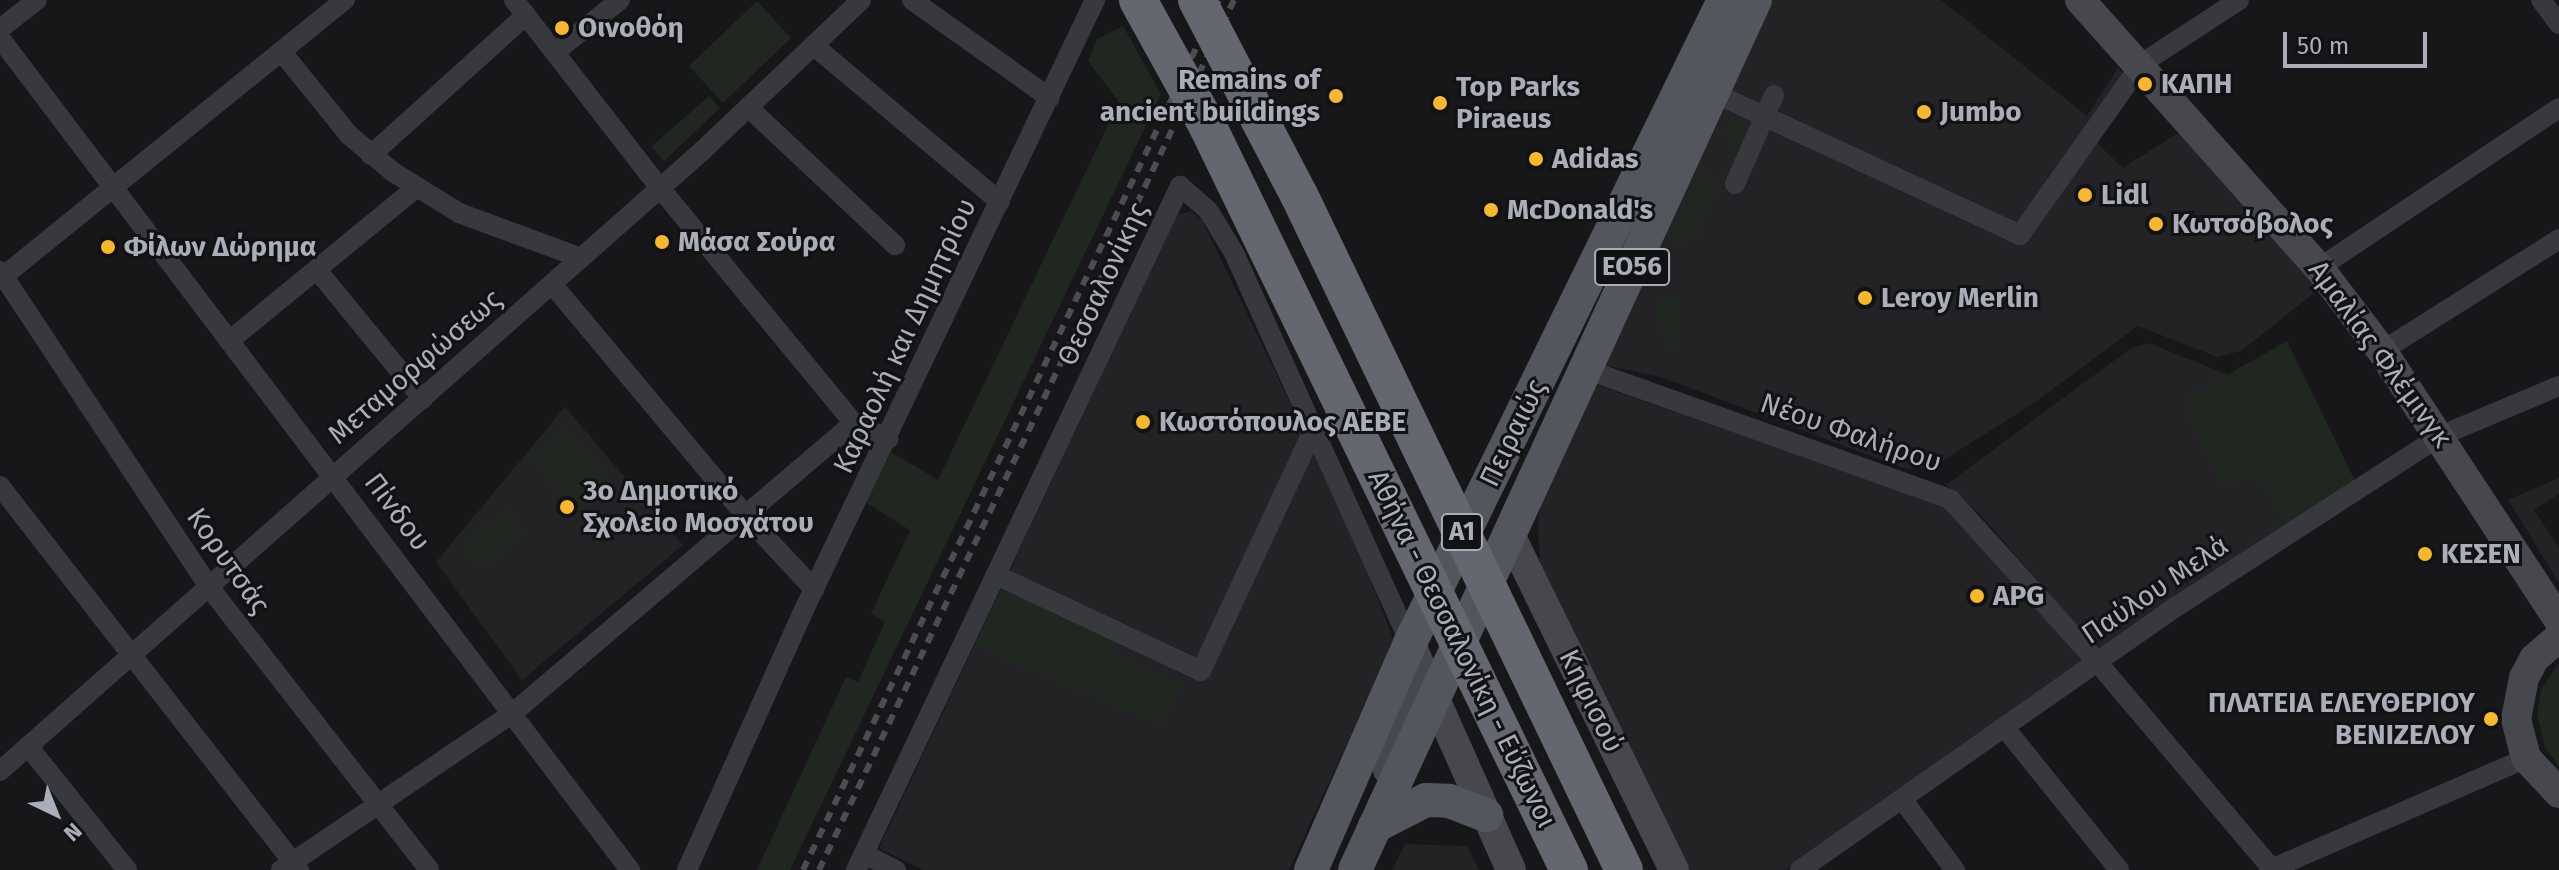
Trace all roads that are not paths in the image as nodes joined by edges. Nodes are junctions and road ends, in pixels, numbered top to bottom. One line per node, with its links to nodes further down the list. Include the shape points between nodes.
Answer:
1 (37, 0): 16 (street)
2 (345, 0): 19 (street)
3 (620, 0): 20 (street)
4 (861, 0): 18 (street, Μεταμορφώσεως)
5 (912, 0): 24 (street)
6 (1095, 0): 24 (street, Καραολή και Δημητρίου)
7 (1138, 0): 84 (highway, Αθήνα - Θεσσαλονίκη - Εύζωνοι / Α1, bridge, via 1208,127)
8 (1197, 0): 85 (highway, Αθήνα - Θεσσαλονίκη - Εύζωνοι / Α1, bridge, via 1299,195)
9 (1724, 0): 59 (main road, Πειραιώς / ΕΟ56)
10 (1755, 0): 22 (main road, Πειραιώς / ΕΟ56)
11 (2080, 0): 21 (main road, Αμαλίας Φλέμινγκ)
12 (2239, 0): 21 (street)
13 (2541, 0): 15 (street)
14 (520, 7): 20 (street); 28 (street)
15 (2559, 24)
16 (0, 29)
17 (0, 38): 30 (street, Πίνδου)
18 (813, 45): 25 (street, Μεταμορφώσεως); 33 (street)
19 (281, 51): 28 (street, via 324,107); 30 (street)
20 (555, 52): 32 (street)
21 (2141, 64): 27 (street, via 2020,235); 37 (main road, Αμαλίας Φλέμινγκ)
22 (1712, 92): 27 (street); 43 (main road, Πειραιώς / ΕΟ56)
23 (1774, 95): 27 (street)
24 (1050, 98): 33 (street, Καραολή και Δημητρίου)
25 (748, 107): 32 (street, Μεταμορφώσεως); 35 (street)
26 (2559, 108): 37 (street)
27 (1765, 116): 29 (street)
28 (371, 155): 31 (street)
29 (1735, 184)
30 (113, 186): 39 (street); 41 (street, Πίνδου)
31 (416, 188): 36 (street, via 501,231); 38 (street)
32 (660, 188): 36 (street, Μεταμορφώσεως); 46 (street)
33 (1000, 202): 49 (street, Καραολή και Δημητρίου)
34 (2559, 239): 42 (street)
35 (895, 245)
36 (581, 258): 40 (street, Μεταμορφώσεως)
37 (2319, 268): 42 (main road, Αμαλίας Φλέμινγκ)
38 (317, 270): 41 (street); 45 (street)
39 (1, 276): 55 (street, Κορυτσάς)
40 (552, 284): 45 (street, Μεταμορφώσεως); 52 (street)
41 (229, 341): 50 (street, Πίνδου)
42 (2382, 351): 48 (main road, Αμαλίας Φλέμινγκ)
43 (1585, 369): 53 (main road, Πειραιώς / ΕΟ56); 61 (street, Νέου Φαλήρου, via 1950,499)
44 (2559, 386): 48 (street, Παύλου Μελά)
45 (423, 399): 50 (street, Μεταμορφώσεως)
46 (854, 423): 49 (street); 52 (street)
47 (1314, 429): 54 (street, via 1201,671); 54 (street, Θεσσαλονίκης, via 1234,253 1208,210 1180,186); 59 (street, Θεσσαλονίκης)
48 (2440, 436): 57 (main road, Αμαλίας Φλέμινγκ); 61 (street, Παύλου Μελά)
49 (888, 439): 56 (street, Καραολή και Δημητρίου)
50 (334, 475): 55 (street, Μεταμορφώσεως); 63 (street, Πίνδου)
51 (0, 486): 60 (street)
52 (744, 514): 56 (street); 63 (street)
53 (1509, 533): 62 (main road, Πειραιώς / ΕΟ56); 86 (main road, Κηφισού)
54 (996, 575): 73 (street, Θεσσαλονίκης)
55 (209, 587): 60 (street, Μεταμορφώσεως); 70 (street, Κορυτσάς)
56 (814, 589): 79 (street, Καραολή και Δημητρίου)
57 (2559, 620)
58 (2559, 637): 66 (main road, via 2534,659 2517,698 2517,729)
59 (1410, 643): 62 (main road); 72 (main road, via 1397,745 1373,808); 81 (main road, Πειραιώς / ΕΟ56)
60 (132, 656): 65 (street, Μεταμορφώσεως); 74 (street)
61 (2098, 663): 64 (street, Παύλου Μελά); 75 (street, Νέου Φαλήρου)
62 (1433, 700): 71 (main road); 72 (main road, Πειραιώς / ΕΟ56)
63 (513, 713): 70 (street); 78 (street, Πίνδου)
64 (2005, 728): 69 (street, Παύλου Μελά); 89 (street)
65 (28, 746): 67 (street, Μεταμορφώσεως); 76 (street)
66 (2526, 758): 68 (main road); 75 (street)
67 (0, 771)
68 (2559, 793)
69 (1902, 799): 87 (street, Παύλου Μελά); 88 (street)
70 (377, 805): 74 (street); 77 (street, Κορυτσάς)
71 (1486, 815): 72 (main road, via 1449,801 1426,800); 83 (main road)
72 (1375, 826): 82 (main road, Πειραιώς / ΕΟ56)
73 (860, 862): 80 (street)
74 (291, 867)
75 (2271, 869)
76 (127, 870)
77 (429, 870)
78 (630, 870)
79 (687, 870)
80 (896, 870)
81 (1311, 870)
82 (1355, 870)
83 (1511, 870)
84 (1569, 870)
85 (1624, 870)
86 (1674, 870)
87 (1800, 870)
88 (1955, 870)
89 (2119, 870)

